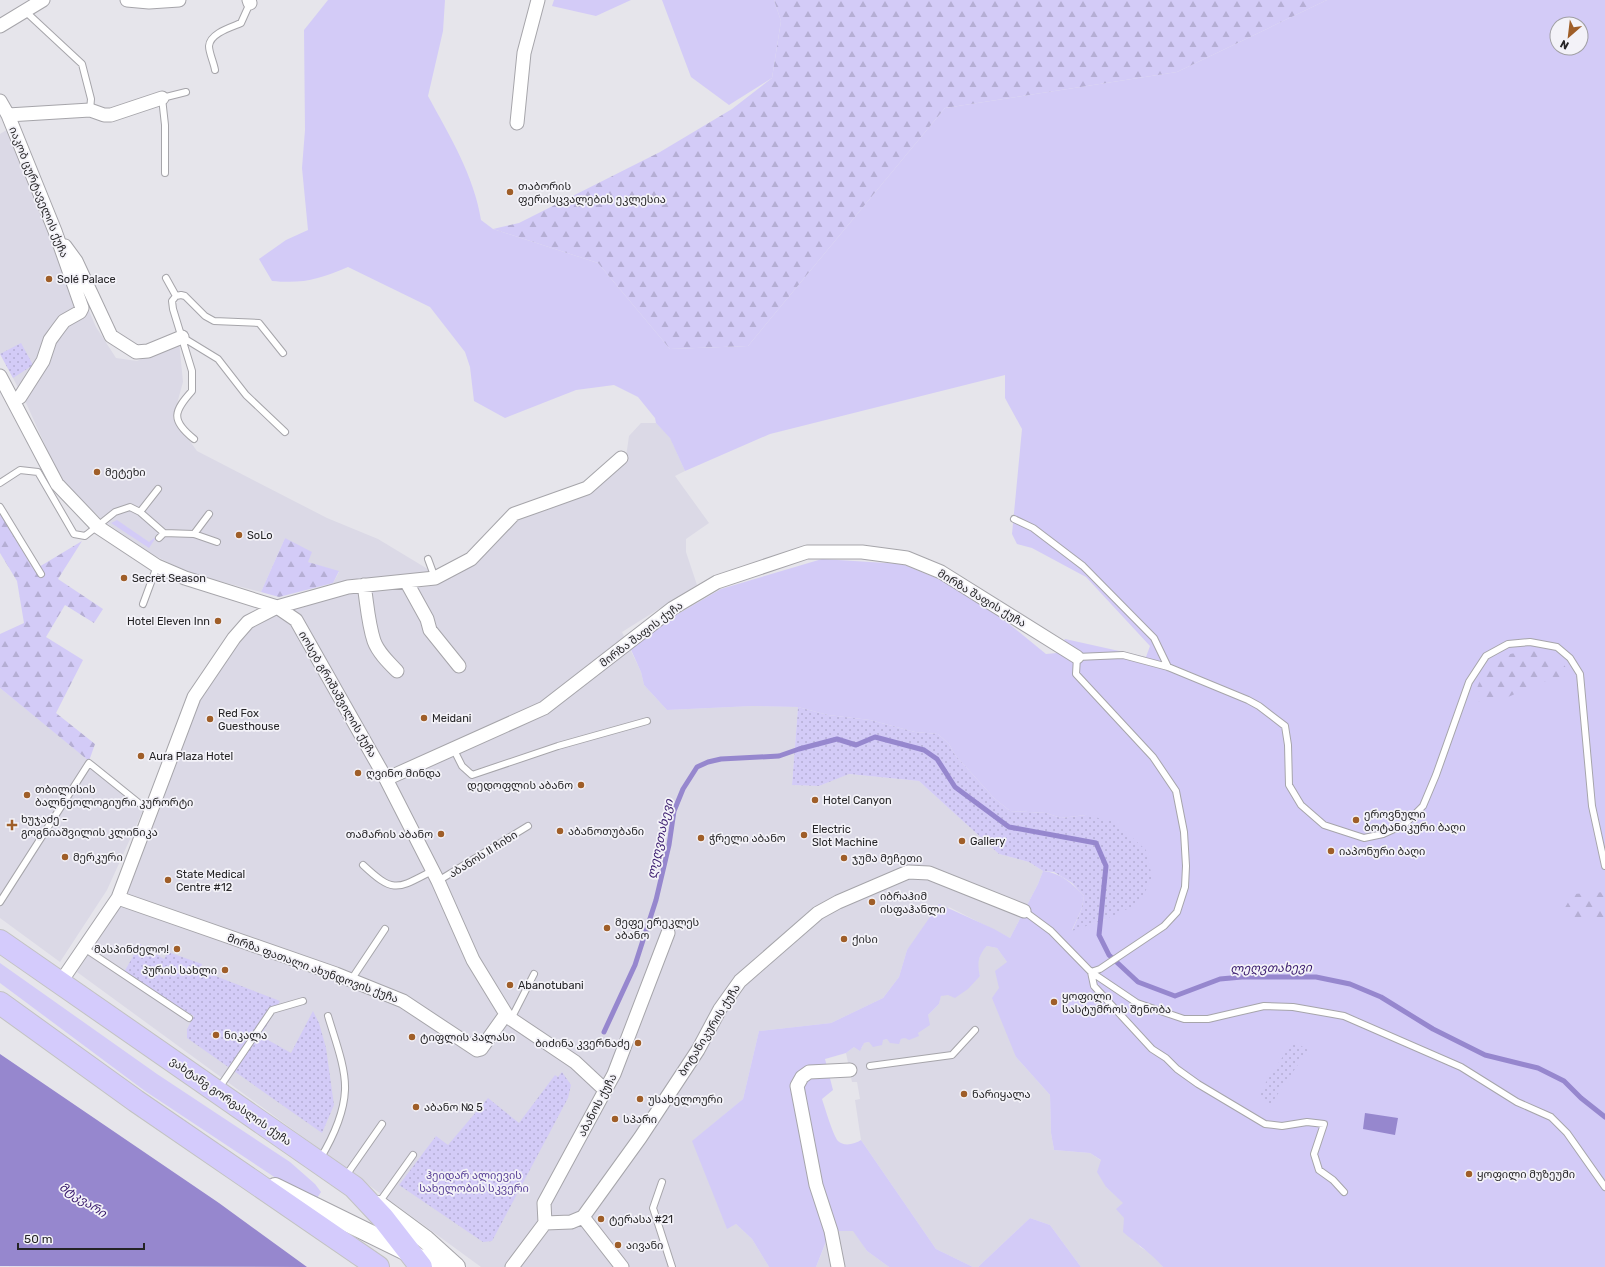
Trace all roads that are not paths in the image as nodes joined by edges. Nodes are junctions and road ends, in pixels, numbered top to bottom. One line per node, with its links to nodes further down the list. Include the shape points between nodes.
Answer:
1 (43, 0): 6 (street)
2 (178, 0): 4 (street)
3 (538, 0): 14 (street, via 524,53)
4 (133, 1)
5 (250, 1): 8 (lane, via 241,23 211,40 209,46)
6 (26, 11): 7 (street); 12 (lane, via 82,64 91,99)
7 (0, 26)
8 (215, 70)
9 (186, 92): 10 (lane)
10 (162, 98): 12 (street, via 111,115 104,116); 15 (lane)
11 (0, 101): 13 (street, იაკობ ცურტაველის ქუჩა)
12 (90, 110): 13 (street)
13 (8, 115): 16 (street, იაკობ ცურტაველის ქუჩა)
14 (517, 123)
15 (165, 173)
16 (55, 231): 19 (street, via 76,261 111,336 136,352 148,351); 22 (street, იაკობ ცურტაველის ქუჩა, via 82,308 80,312 64,321 58,329 50,340 43,361 20,396)
17 (166, 278): 18 (lane)
18 (176, 296): 19 (lane, via 172,301 173,309); 20 (lane, via 185,296 205,316 214,321 259,323)
19 (182, 337): 23 (lane, via 218,359 246,395); 24 (lane, via 192,372 192,390 178,406 177,419 184,431)
20 (283, 353)
21 (0, 376): 22 (street, იოსებ გრიშაშვილის ქუჩა)
22 (13, 400): 32 (street, იოსებ გრიშაშვილის ქუჩა, via 57,484)
23 (285, 432)
24 (194, 439)
25 (621, 458): 40 (street, via 587,488 514,514 471,559)
26 (0, 483): 32 (lane, via 20,470 38,472 74,534 85,536)
27 (158, 489): 29 (lane)
28 (0, 507): 39 (lane)
29 (140, 512): 32 (lane, via 130,507 115,512); 33 (lane)
30 (209, 514): 34 (lane)
31 (1014, 519): 47 (lane, via 1033,528 1083,566 1154,638)
32 (98, 527): 38 (street, იოსებ გრიშაშვილის ქუჩა)
33 (164, 533): 34 (lane); 35 (lane)
34 (194, 534): 36 (lane)
35 (159, 538)
36 (217, 542)
37 (428, 559): 40 (lane)
38 (157, 566): 43 (lane); 44 (street, იოსებ გრიშაშვილის ქუჩა, via 185,578)
39 (41, 574)
40 (435, 578): 41 (street)
41 (406, 581): 42 (street); 46 (street, via 427,619 430,630)
42 (364, 585): 44 (street); 48 (street, via 374,641)
43 (143, 604)
44 (277, 607): 51 (street, იოსებ გრიშაშვილის ქუჩა, via 296,620); 52 (street, via 248,622 234,638 194,697)
45 (1077, 657): 47 (lane, via 1123,654); 50 (street, მირზა შაფის ქუჩა, via 941,572 907,558 862,552 807,552 717,582 673,608 544,708); 64 (lane, via 1076,674 1154,757 1176,791 1184,832 1186,866 1185,887 1178,912 1164,926 1100,969)
46 (459, 666)
47 (1168, 667): 55 (lane, via 1248,700 1278,719 1285,726 1289,785 1302,805 1324,825 1364,838 1383,834 1405,824 1423,806 1469,682 1486,656 1508,644 1530,642 1557,647 1570,658 1580,674 1592,806)
48 (397, 671)
49 (647, 720): 50 (lane, via 472,774 462,766)
50 (453, 748): 51 (street, მირზა შაფის ქუჩა)
51 (386, 779): 56 (street, იოსებ გრიშაშვილის ქუჩა)
52 (152, 813): 57 (street); 58 (lane, via 89,763)
53 (528, 826): 56 (lane, აბანოს II ჩიხი)
54 (363, 865): 56 (lane, აბანოს II ჩიხი, via 381,882 393,886)
55 (1605, 866)
56 (435, 876): 71 (street, იოსებ გრიშაშვილის ქუჩა, via 473,960)
57 (118, 898): 63 (street); 66 (street, მირზა ფათალი ახუნდოვის ქუჩა)
58 (0, 902)
59 (1024, 911): 64 (lane, via 1051,931); 87 (street, ბოტანიკურის ქუჩა, via 929,873 908,872 818,913 740,981 640,1138)
60 (385, 929): 66 (lane)
61 (668, 932): 77 (street, აბანოს ქუჩა, via 614,1074)
62 (0, 941): 67 (highway, ვახტანგ გორგასლის ქუჩა)
63 (84, 948): 67 (street); 72 (lane)
64 (1091, 972): 84 (lane, via 1137,1003 1184,1019 1208,1019 1264,1006 1293,1007 1344,1016 1461,1067 1517,1102 1551,1118 1567,1133); 85 (lane, via 1094,986 1152,1050 1198,1084 1265,1124 1324,1124 1314,1154 1319,1170)
65 (534, 974): 71 (lane)
66 (351, 980): 71 (street, მირზა ფათალი ახუნდოვის ქუჩა, via 403,1001 477,1050)
67 (60, 983): 76 (highway, ვახტანგ გორგასლის ქუჩა)
68 (303, 1001): 76 (lane, via 272,1010)
69 (0, 1003): 81 (highway)
70 (328, 1016): 80 (lane, via 340,1055 345,1089 342,1108)
71 (508, 1017): 77 (street, იოსებ გრიშაშვილის ქუჩა, via 575,1062)
72 (189, 1018)
73 (975, 1030): 74 (lane, via 952,1055)
74 (870, 1066)
75 (850, 1070): 96 (street, via 809,1072 802,1077 797,1086 816,1186 831,1231)
76 (217, 1090): 80 (highway, ვახტანგ გორგასლის ქუჩა)
77 (605, 1090): 88 (street, აბანოს ქუჩა, via 544,1203)
78 (382, 1124): 83 (lane)
79 (413, 1154): 86 (lane)
80 (318, 1162): 83 (highway, ვახტანგ გორგასლის ქუჩა)
81 (230, 1165): 89 (main road); 90 (highway)
82 (662, 1182): 95 (lane, via 653,1208)
83 (349, 1183): 86 (main road, ვახტანგ გორგასლის ქუჩა); 89 (highway, via 383,1218)
84 (1605, 1187)
85 (1344, 1192)
86 (378, 1204): 92 (main road, ვახტანგ გორგასლის ქუჩა, via 425,1239)
87 (583, 1217): 88 (street, via 571,1222); 94 (street)
88 (545, 1223): 93 (street)
89 (416, 1260): 91 (main road)
90 (378, 1267)
91 (438, 1267)
92 (456, 1267)
93 (512, 1267)
94 (622, 1267)
95 (672, 1267)
96 (838, 1267)

